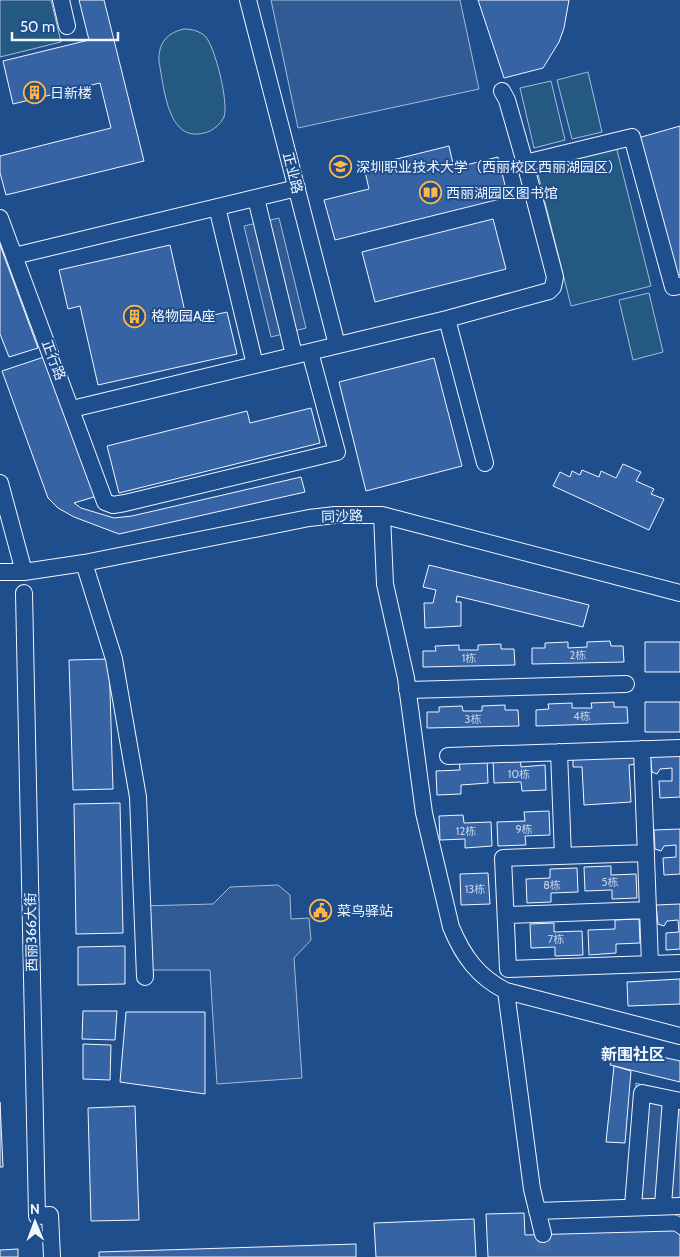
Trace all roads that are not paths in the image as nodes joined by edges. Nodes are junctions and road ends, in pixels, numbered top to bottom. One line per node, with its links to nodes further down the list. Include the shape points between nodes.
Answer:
1 (61, 0): 3 (street)
2 (248, 0): 6 (street, 正业路)
3 (66, 26)
4 (502, 91): 5 (street)
5 (525, 163): 11 (street, via 632,137 673,288); 12 (street, via 555,276 553,287 543,294)
6 (297, 188): 7 (street); 13 (street, 正业路)
7 (256, 198): 8 (street); 15 (street)
8 (218, 207): 10 (street); 16 (street)
9 (0, 218): 10 (street, 正行路)
10 (14, 256): 17 (street, 正行路)
11 (680, 286)
12 (447, 319): 13 (street); 18 (street)
13 (337, 345): 14 (street)
14 (310, 352): 15 (street); 17 (street, 正行路, via 337,452 113,505 105,502)
15 (294, 355): 16 (street)
16 (255, 365): 17 (street)
17 (72, 409)
18 (485, 463)
19 (0, 484): 23 (street)
20 (382, 515): 21 (street, 同沙路, via 309,518); 25 (street, 同沙路); 27 (street, via 384,584)
21 (84, 563): 23 (street, 同沙路); 38 (street, via 114,659 134,767)
22 (0, 572): 23 (street, 同沙路)
23 (24, 572)
24 (24, 593): 47 (street, 西丽366大街, via 37,1216 50,1216)
25 (680, 593)
26 (626, 684): 27 (street)
27 (407, 690): 39 (street, via 424,813 451,927 458,945 479,974)
28 (680, 748): 29 (street)
29 (642, 749): 30 (street); 32 (street)
30 (559, 752): 31 (street); 33 (street)
31 (448, 756)
32 (646, 853): 33 (street); 34 (street)
33 (563, 856): 35 (street, via 503,858)
34 (648, 910): 35 (street); 37 (street)
35 (506, 915): 37 (street, via 508,969)
36 (680, 963): 37 (street)
37 (650, 964)
38 (145, 977)
39 (506, 991): 40 (street); 45 (street)
40 (680, 1036)
41 (676, 1100): 42 (street); 43 (street, via 642,1093)
42 (664, 1205): 43 (street); 44 (street)
43 (633, 1206): 45 (street)
44 (680, 1206)
45 (537, 1211): 46 (street)
46 (542, 1234)
47 (52, 1257)

